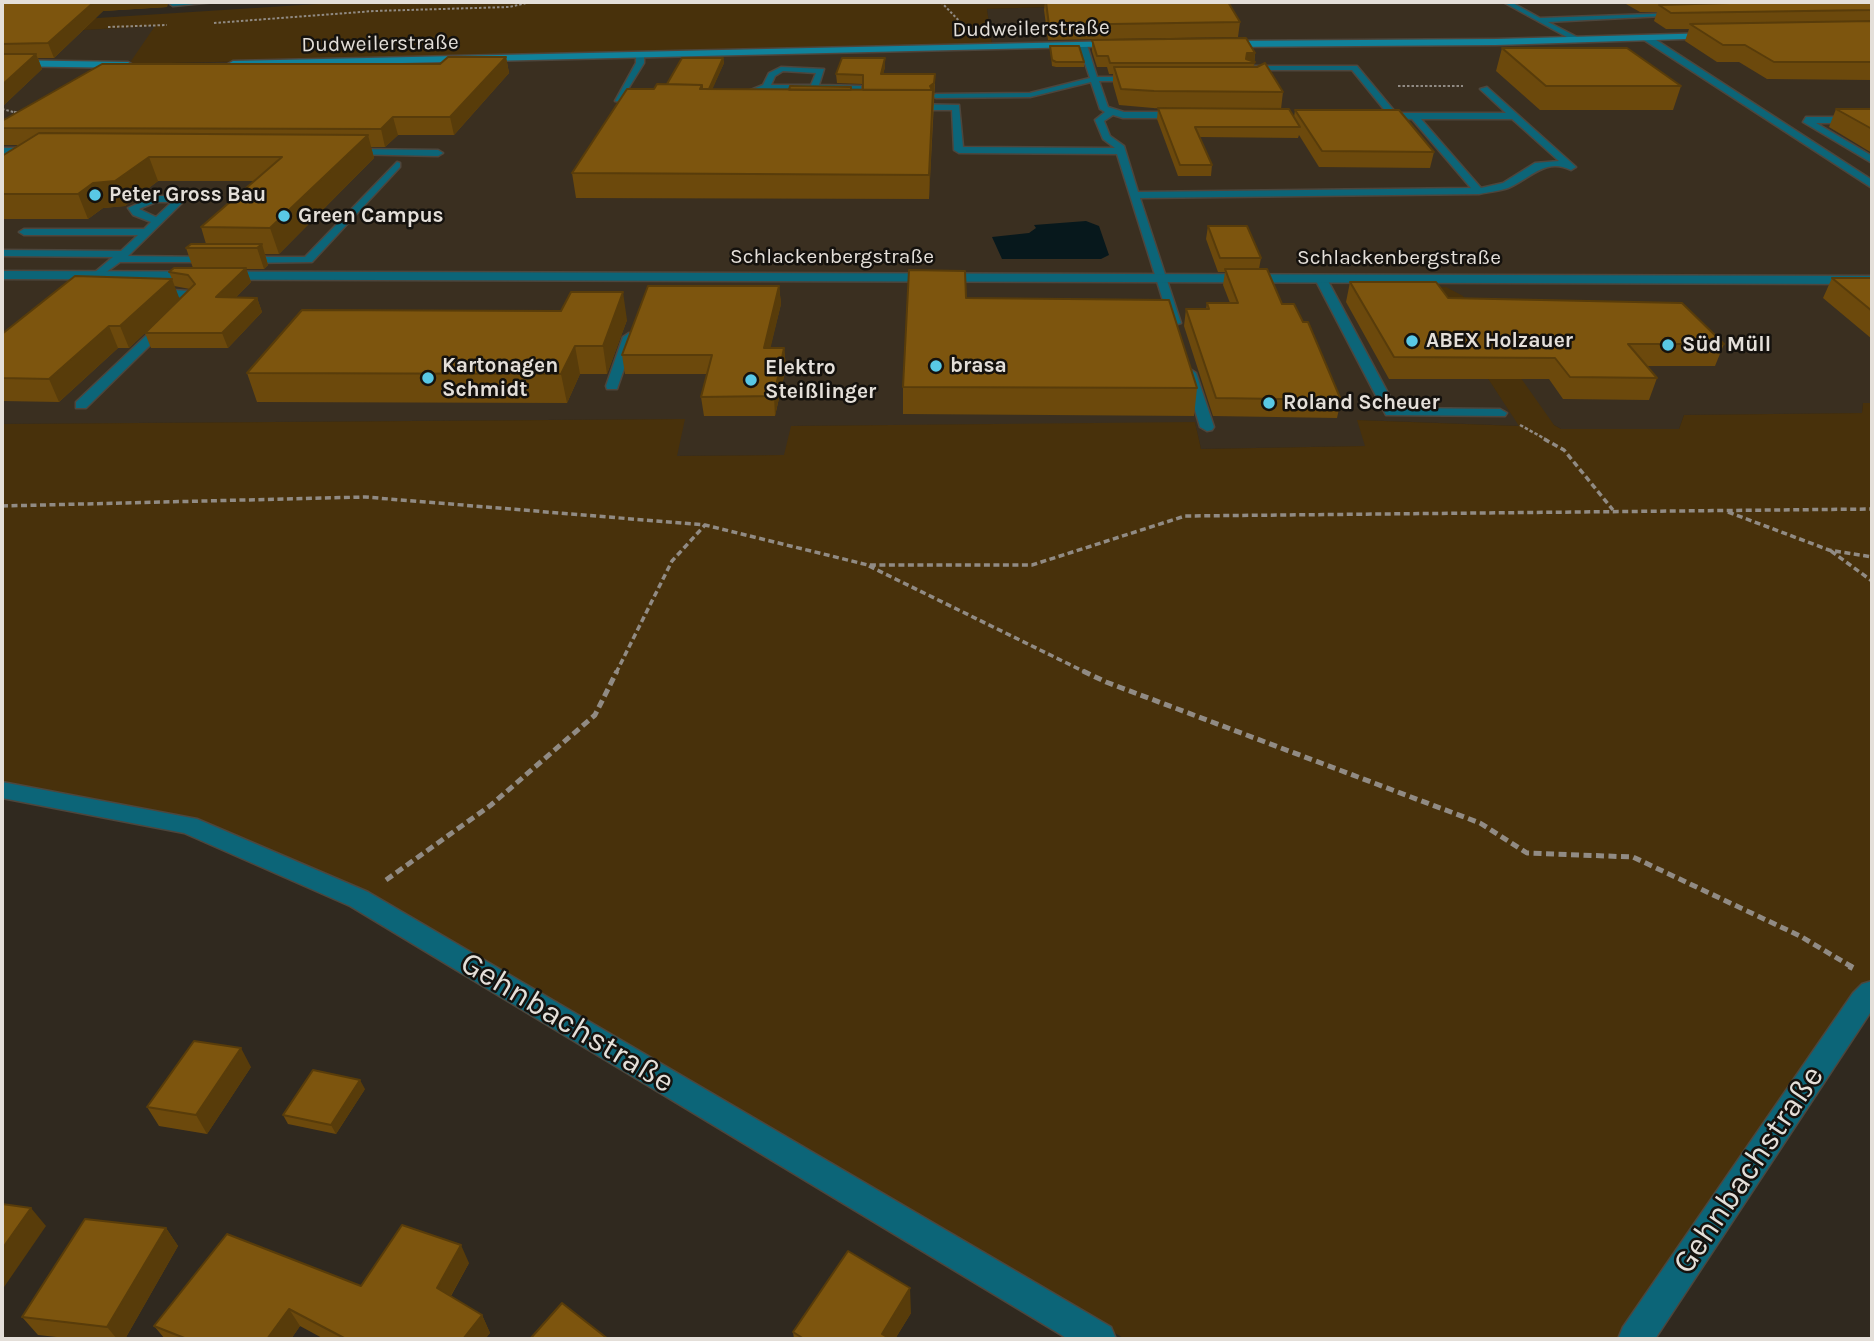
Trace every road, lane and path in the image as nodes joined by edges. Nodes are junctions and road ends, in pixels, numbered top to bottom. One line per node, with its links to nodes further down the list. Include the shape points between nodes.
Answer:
1 (212, 2): 5 (lane)
2 (531, 2): 12 (path, via 509,7)
3 (942, 2): 15 (path)
4 (1506, 2): 11 (lane)
5 (173, 4)
6 (1616, 8): 10 (lane)
7 (1627, 8): 8 (lane)
8 (1659, 8)
9 (1684, 15): 10 (lane)
10 (1608, 18): 11 (lane)
11 (1539, 20): 18 (lane)
12 (204, 23)
13 (168, 25): 14 (path)
14 (108, 27)
15 (966, 29)
16 (1726, 36): 17 (main road)
17 (1647, 38): 18 (main road); 56 (street)
18 (1576, 40): 20 (main road)
19 (1125, 44): 21 (main road, Dudweilerstraße)
20 (1209, 44)
21 (1083, 45): 22 (main road, Dudweilerstraße); 27 (lane)
22 (640, 55): 23 (main road, Dudweilerstraße); 34 (lane, via 640,63 618,99)
23 (219, 65)
24 (2, 68): 24 (main road, via 141,67 31,69)
25 (1232, 68): 26 (lane)
26 (1257, 68): 29 (lane, via 1261,74); 45 (lane, via 1354,68)
27 (1095, 79): 28 (lane); 33 (lane, via 1030,95); 41 (lane, via 1104,109)
28 (1150, 79)
29 (1255, 79)
30 (766, 87): 31 (lane); 31 (lane, via 781,69 804,69 821,71); 35 (lane, via 732,100)
31 (814, 88): 37 (lane, via 858,88)
32 (1484, 89): 47 (lane)
33 (929, 96)
34 (659, 103)
35 (750, 106)
36 (843, 107): 37 (lane)
37 (857, 107): 38 (lane)
38 (869, 107)
39 (894, 107): 50 (lane, via 956,107 959,150)
40 (2, 109): 42 (path)
41 (1110, 113): 43 (lane); 50 (lane, via 1099,120 1106,137)
42 (22, 114)
43 (1191, 115)
44 (1367, 116): 45 (lane)
45 (1394, 116): 46 (lane)
46 (1415, 116): 47 (lane); 57 (lane)
47 (1514, 117): 57 (lane, via 1570,166 1538,165 1506,185)
48 (1872, 120): 54 (lane, via 1806,120)
49 (2, 151): 51 (lane)
50 (1121, 151): 58 (lane)
51 (43, 152)
52 (342, 152): 53 (lane)
53 (438, 153)
54 (1872, 160)
55 (397, 165): 63 (lane, via 308,260)
56 (1872, 185)
57 (1479, 191): 58 (lane)
58 (1135, 195): 67 (lane)
59 (157, 221): 61 (lane)
60 (24, 232): 61 (lane)
61 (146, 232): 63 (lane)
62 (2, 253): 63 (lane)
63 (121, 257): 65 (lane)
64 (2, 275): 65 (street, Schlackenbergstraße)
65 (93, 275): 66 (street, Schlackenbergstraße); 70 (lane)
66 (680, 277): 67 (street, Schlackenbergstraße); 72 (lane)
67 (1161, 279): 68 (street, Schlackenbergstraße); 74 (lane)
68 (1321, 279): 69 (street, Schlackenbergstraße); 78 (lane, via 1391,412)
69 (1872, 280)
70 (69, 291)
71 (142, 292): 77 (lane, via 176,292 192,299)
72 (674, 293)
73 (633, 328): 76 (lane)
74 (1180, 341)
75 (1188, 365): 79 (lane)
76 (611, 386)
77 (82, 405)
78 (1500, 413): 83 (path, via 1564,450)
79 (1207, 427)
80 (2, 506): 84 (path, via 365,498)
81 (1872, 509): 82 (path)
82 (1723, 510): 83 (path); 85 (path)
83 (1613, 511): 87 (path, via 1185,516 1032,565)
84 (705, 525): 87 (path); 90 (path, via 672,561 595,715 491,805)
85 (1829, 550): 86 (path); 88 (path)
86 (1872, 557)
87 (868, 565): 91 (path, via 1107,682 1480,823 1527,853 1633,856 1800,936)
88 (1872, 581)
89 (2, 790): 90 (street, Gehnbachstraße, via 189,825)
90 (359, 899): 92 (street, Gehnbachstraße)
91 (1867, 993): 93 (street, Gehnbachstraße)
92 (1099, 1339)
93 (1635, 1339)

